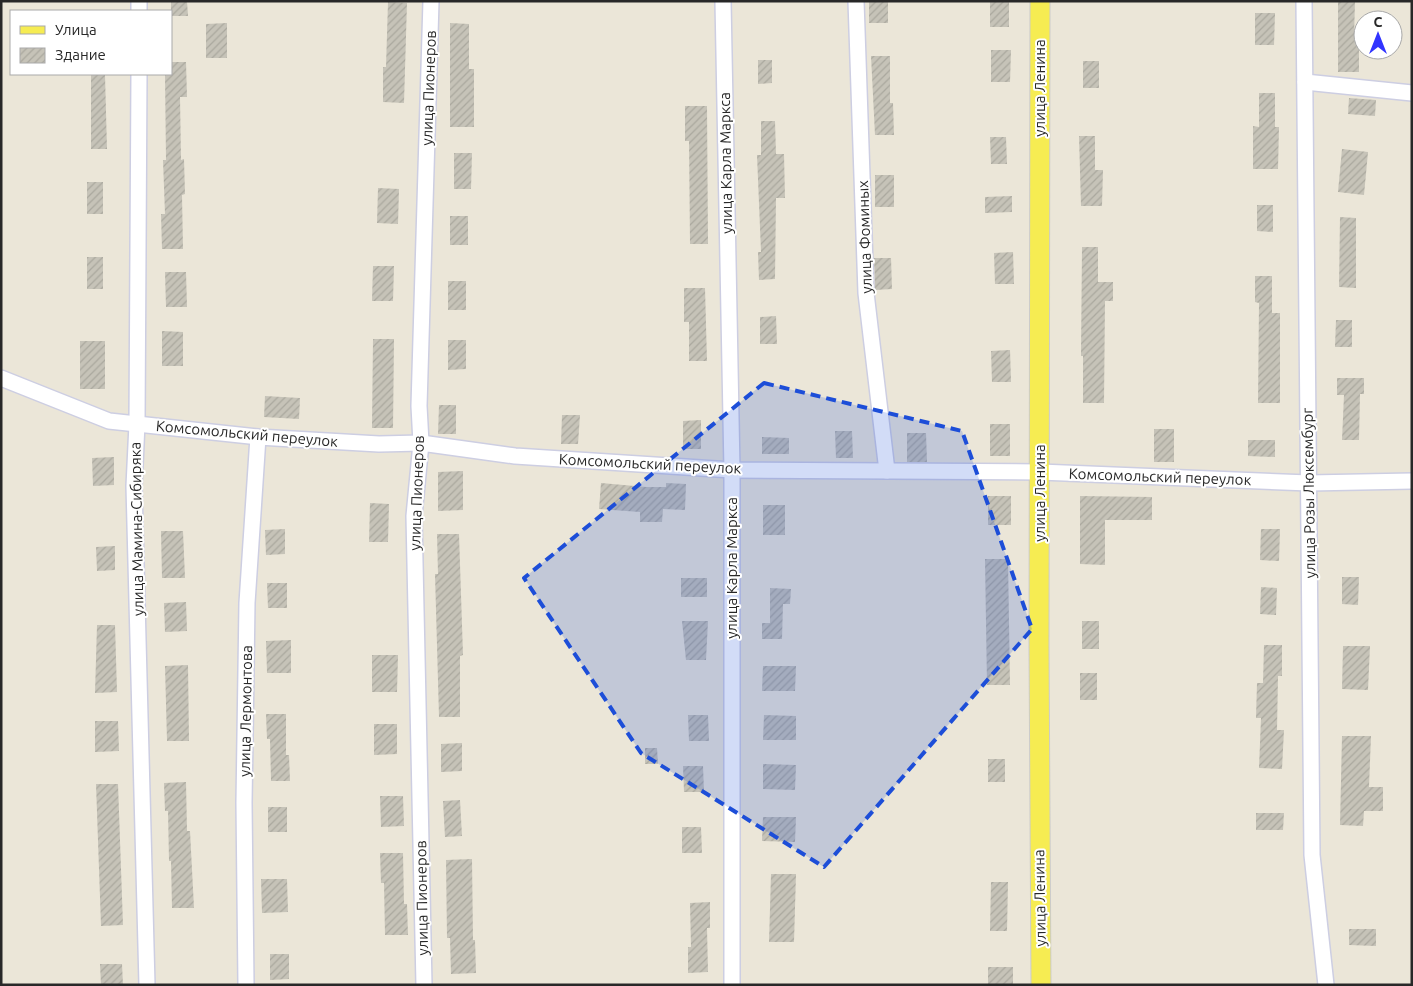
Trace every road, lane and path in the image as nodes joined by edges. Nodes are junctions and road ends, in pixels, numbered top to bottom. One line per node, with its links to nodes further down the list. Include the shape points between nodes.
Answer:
1 (431, 1): 12 (street, улица Пионеров, via 419,406)
2 (723, 1): 13 (street, улица Карла Маркса)
3 (856, 1): 14 (street, улица Фоминых, via 866,293)
4 (1040, 1): 15 (main road, улица Ленина)
5 (1304, 1): 7 (street, улица Розы Люксембург)
6 (139, 75): 10 (street, улица Мамина-Сибиряка)
7 (1305, 82): 8 (street); 17 (street, улица Розы Люксембург)
8 (1412, 93)
9 (1, 378): 10 (street, Комсомольский переулок, via 109,420)
10 (137, 424): 11 (street, Комсомольский переулок); 18 (street, улица Мамина-Сибиряка, via 134,486)
11 (258, 437): 12 (street, Комсомольский переулок, via 378,444); 19 (street, улица Лермонтова, via 247,603)
12 (421, 443): 13 (street, Комсомольский переулок, via 515,456); 20 (street, улица Пионеров, via 414,516)
13 (732, 470): 14 (street, Комсомольский переулок); 21 (street, улица Карла Маркса)
14 (887, 471): 15 (street, Комсомольский переулок)
15 (1040, 472): 17 (street, Комсомольский переулок); 22 (main road, улица Ленина)
16 (1412, 481): 17 (street, Комсомольский переулок)
17 (1309, 484): 23 (street, улица Розы Люксембург, via 1312,855)
18 (147, 985)
19 (246, 985)
20 (424, 985)
21 (732, 985)
22 (1041, 985)
23 (1326, 985)

